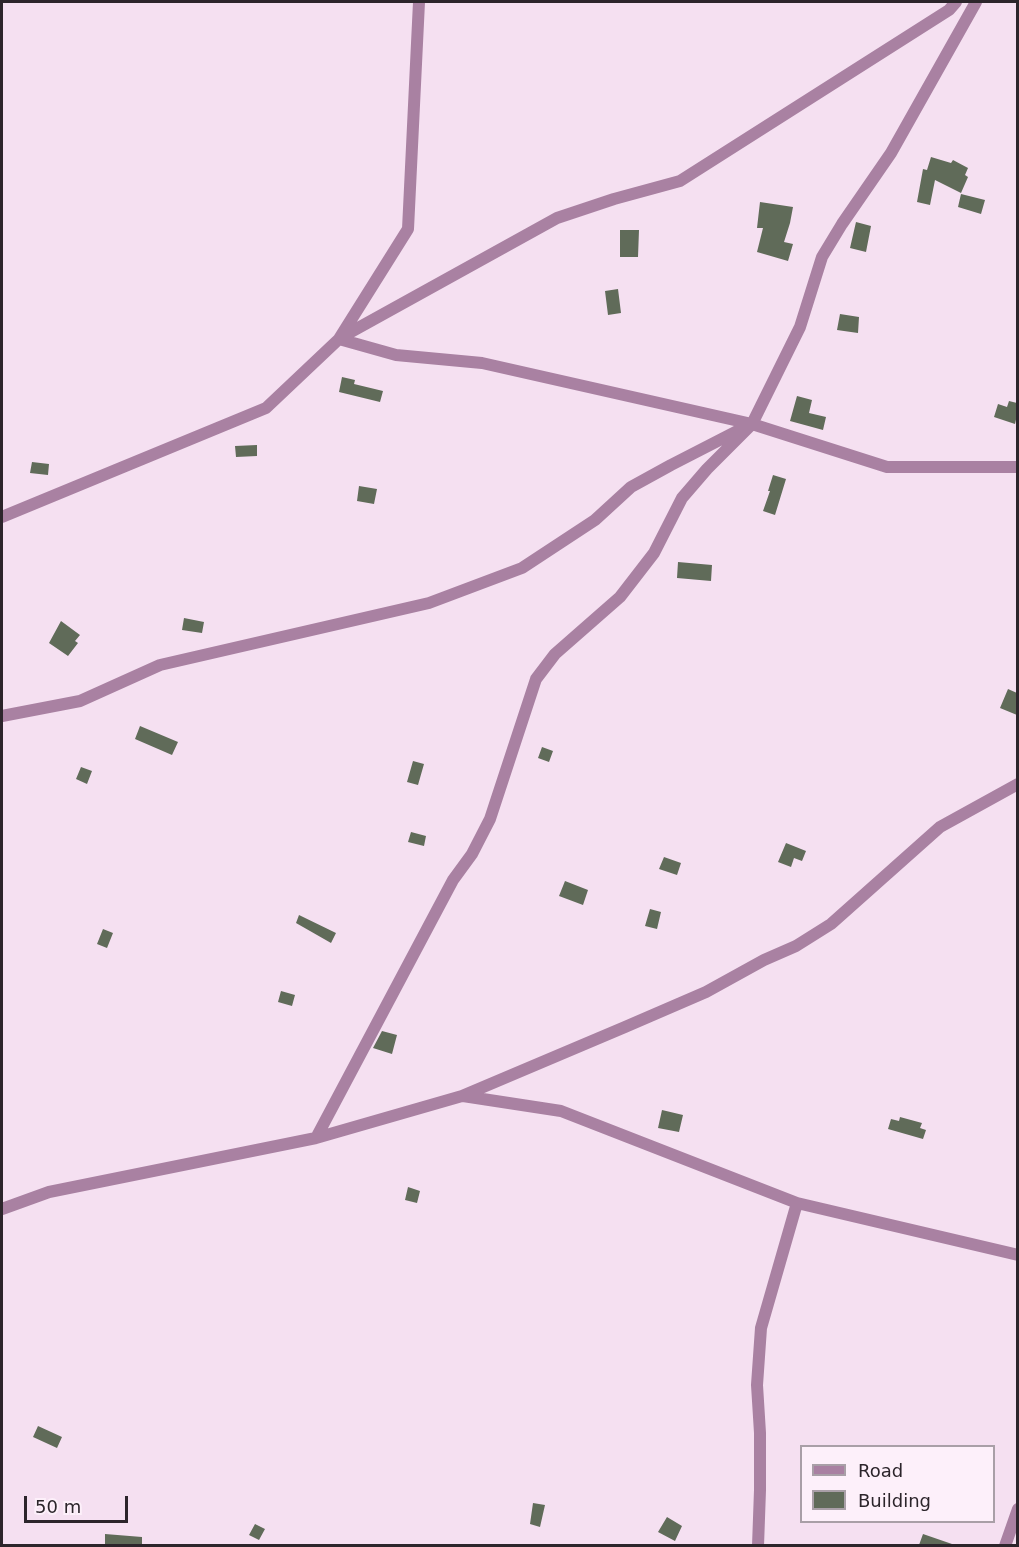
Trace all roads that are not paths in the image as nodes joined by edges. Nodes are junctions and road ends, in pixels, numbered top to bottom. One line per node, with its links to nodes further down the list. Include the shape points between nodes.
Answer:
1 (419, 2): 4 (street, via 408,229)
2 (956, 2): 4 (street, via 680,181 557,218)
3 (976, 2): 5 (street, via 891,153 822,257 800,327)
4 (339, 339): 5 (street, via 396,355 482,363); 7 (street, via 266,408)
5 (752, 424): 6 (street, via 887,467); 8 (street, via 631,488 595,520 522,568 429,603 160,665 80,701); 11 (street, via 682,498 654,553 620,597 555,654 536,679 490,819 472,855 453,880)
6 (1017, 467)
7 (2, 517)
8 (2, 716)
9 (1017, 784): 10 (street, via 940,827 831,924 796,946 706,992)
10 (462, 1096): 11 (street); 12 (street, via 561,1111)
11 (316, 1138): 13 (street, via 49,1192)
12 (797, 1203): 14 (street); 16 (street, via 761,1328 757,1385)
13 (2, 1209)
14 (1017, 1255)
15 (1017, 1509): 17 (street)
16 (758, 1545)
17 (1005, 1545)

